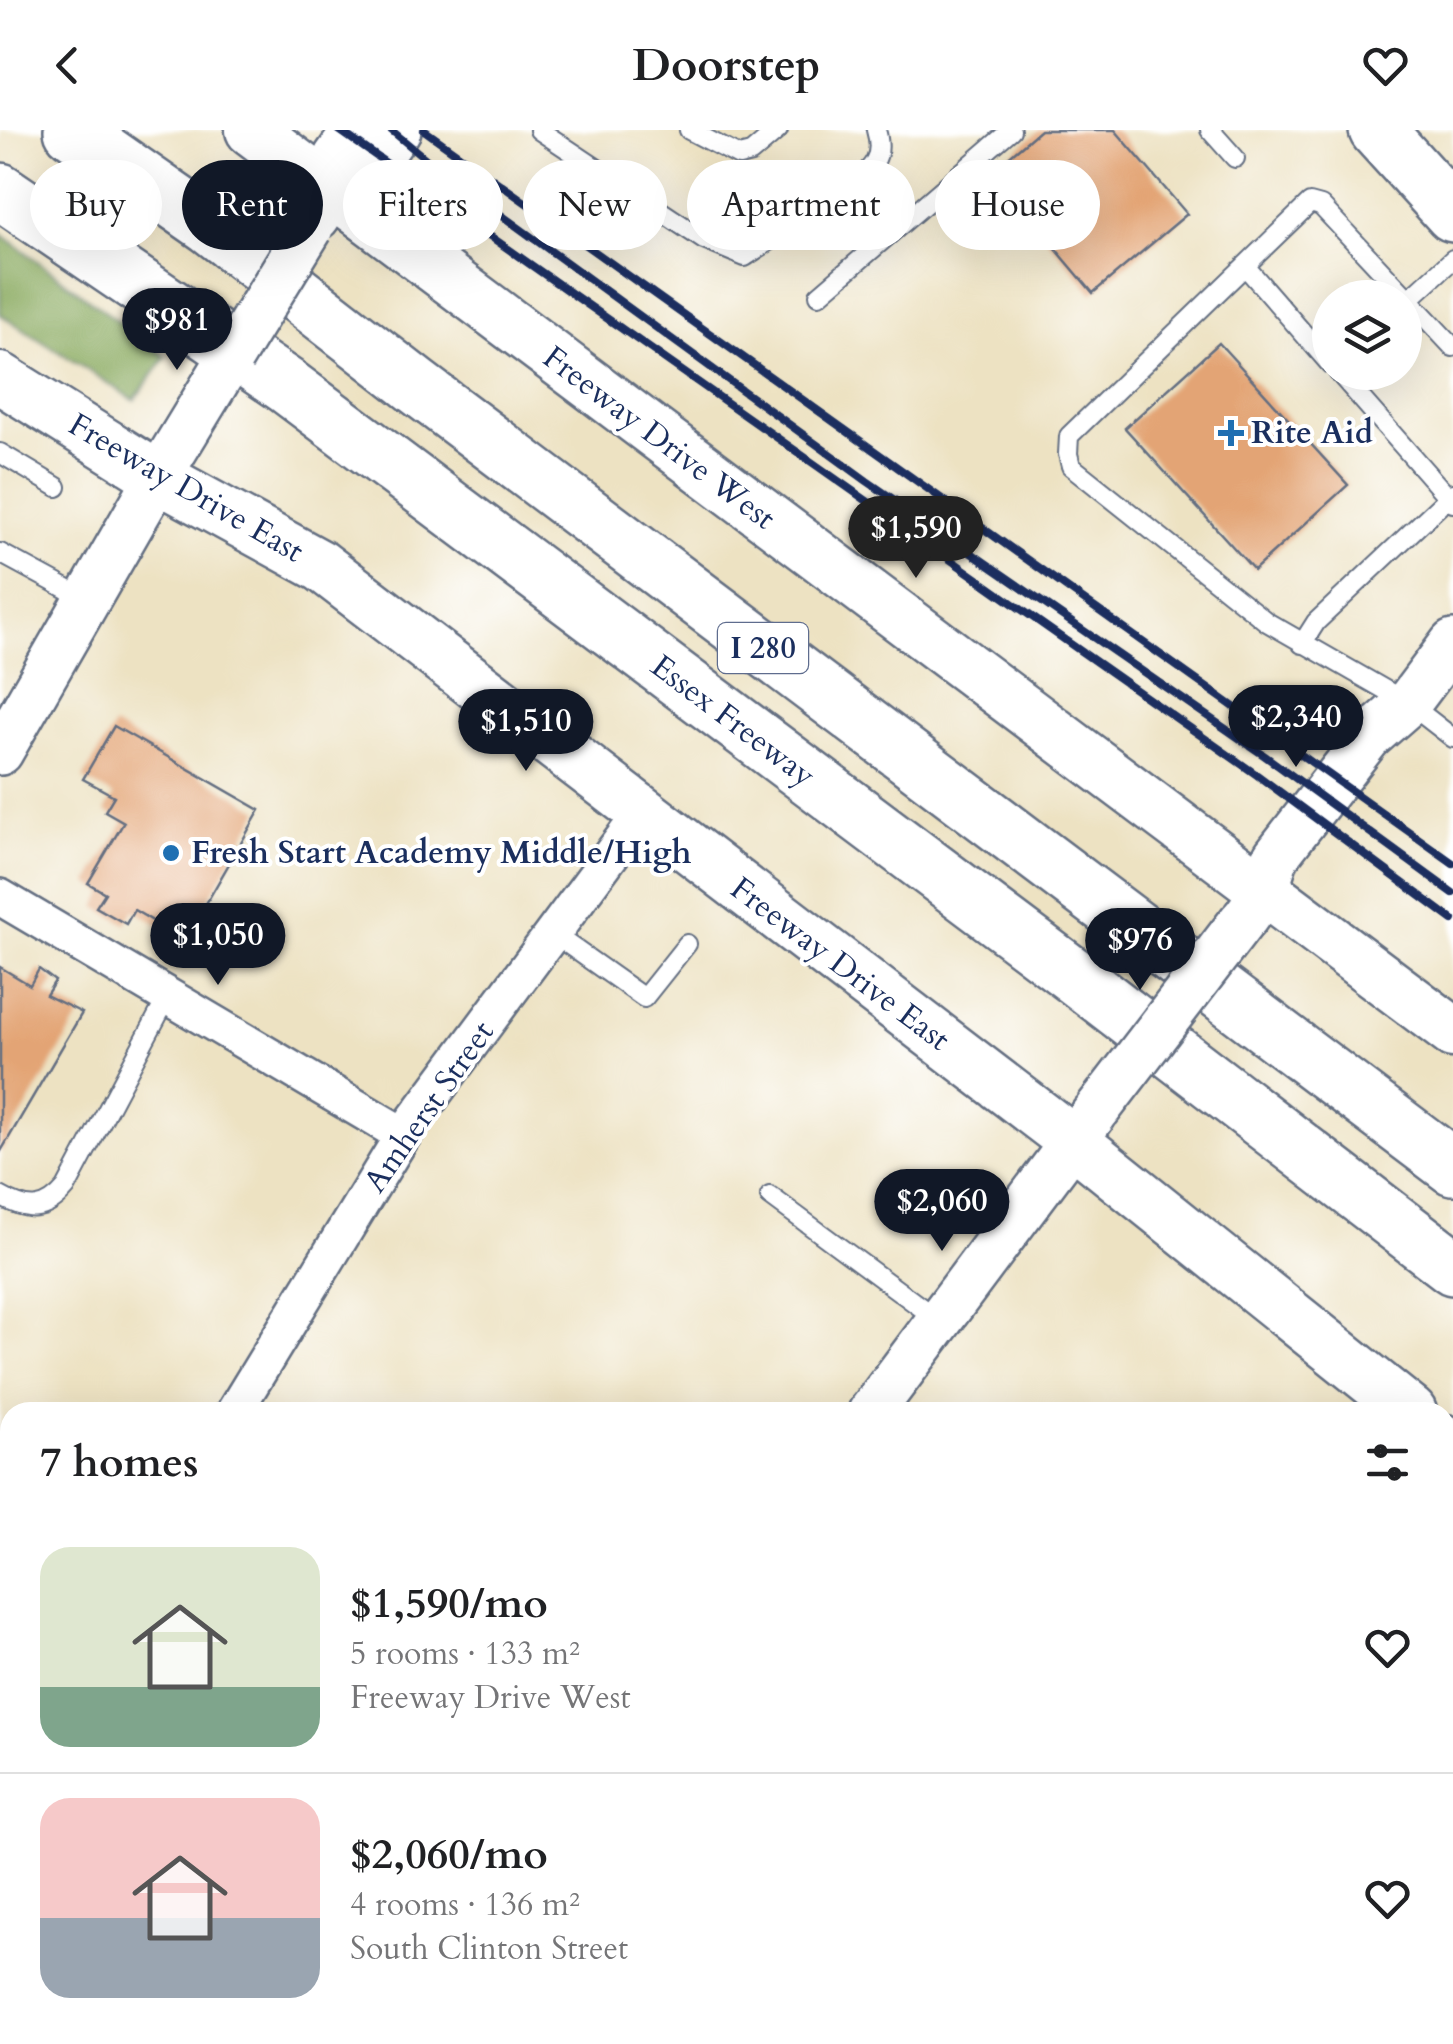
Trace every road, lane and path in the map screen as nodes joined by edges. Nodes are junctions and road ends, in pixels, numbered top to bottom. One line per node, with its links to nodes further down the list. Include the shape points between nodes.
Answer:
1 (72, 130): 50 (main road, I 280, via 210,226)
2 (251, 130): 13 (main road, Freeway Drive West)
3 (356, 130): 14 (street)
4 (398, 130): 15 (street, via 366,177)
5 (539, 130): 8 (lane, via 704,240 745,256 840,194 875,162)
6 (689, 130): 7 (lane, via 738,156 752,153)
7 (778, 130)
8 (876, 130)
9 (1011, 130): 24 (lane)
10 (1210, 130): 12 (lane)
11 (1377, 130): 18 (main road)
12 (1235, 158)
13 (290, 160)
14 (323, 171)
15 (323, 179)
16 (323, 185): 43 (main road, Freeway Drive West)
17 (0, 191): 53 (main road, Essex Freeway / I 280, via 287,386)
18 (1453, 214)
19 (278, 250): 31 (street, bridge)
20 (1453, 259): 23 (lane)
21 (1245, 266): 22 (lane, via 1310,203 1321,206); 26 (lane); 37 (lane, via 1070,436 1068,454 1071,466 1145,527)
22 (1387, 280)
23 (1422, 288)
24 (819, 295)
25 (1422, 317): 27 (lane)
26 (1312, 343)
27 (1453, 347)
28 (0, 378): 31 (main road, Freeway Drive East)
29 (1354, 390): 33 (lane)
30 (0, 452): 32 (lane)
31 (158, 477): 35 (street); 41 (main road, Freeway Drive East, via 320,566)
32 (57, 486)
33 (1451, 498): 37 (lane, via 1316,622)
34 (0, 552): 35 (lane)
35 (87, 600): 40 (street)
36 (1453, 643): 38 (street)
37 (1302, 644): 38 (lane)
38 (1408, 703): 39 (lane); 43 (street, via 1368,738 1276,856)
39 (1453, 738)
40 (0, 752)
41 (642, 813): 44 (street, Amherst Street); 48 (main road, Freeway Drive East)
42 (0, 897): 46 (street)
43 (1254, 906): 47 (main road, Freeway Drive West); 48 (street, bridge)
44 (552, 933): 45 (lane, via 644,998); 49 (street, Amherst Street)
45 (687, 944)
46 (168, 996): 49 (street); 51 (lane, via 66,1188 52,1204 33,1208)
47 (1453, 1032)
48 (1085, 1125): 54 (street); 57 (main road, Freeway Drive East)
49 (404, 1136): 55 (street, Amherst Street)
50 (1453, 1167)
51 (0, 1196)
52 (770, 1196): 54 (lane)
53 (1453, 1267)
54 (938, 1320): 56 (street)
55 (240, 1402)
56 (879, 1402)
57 (1400, 1402)

